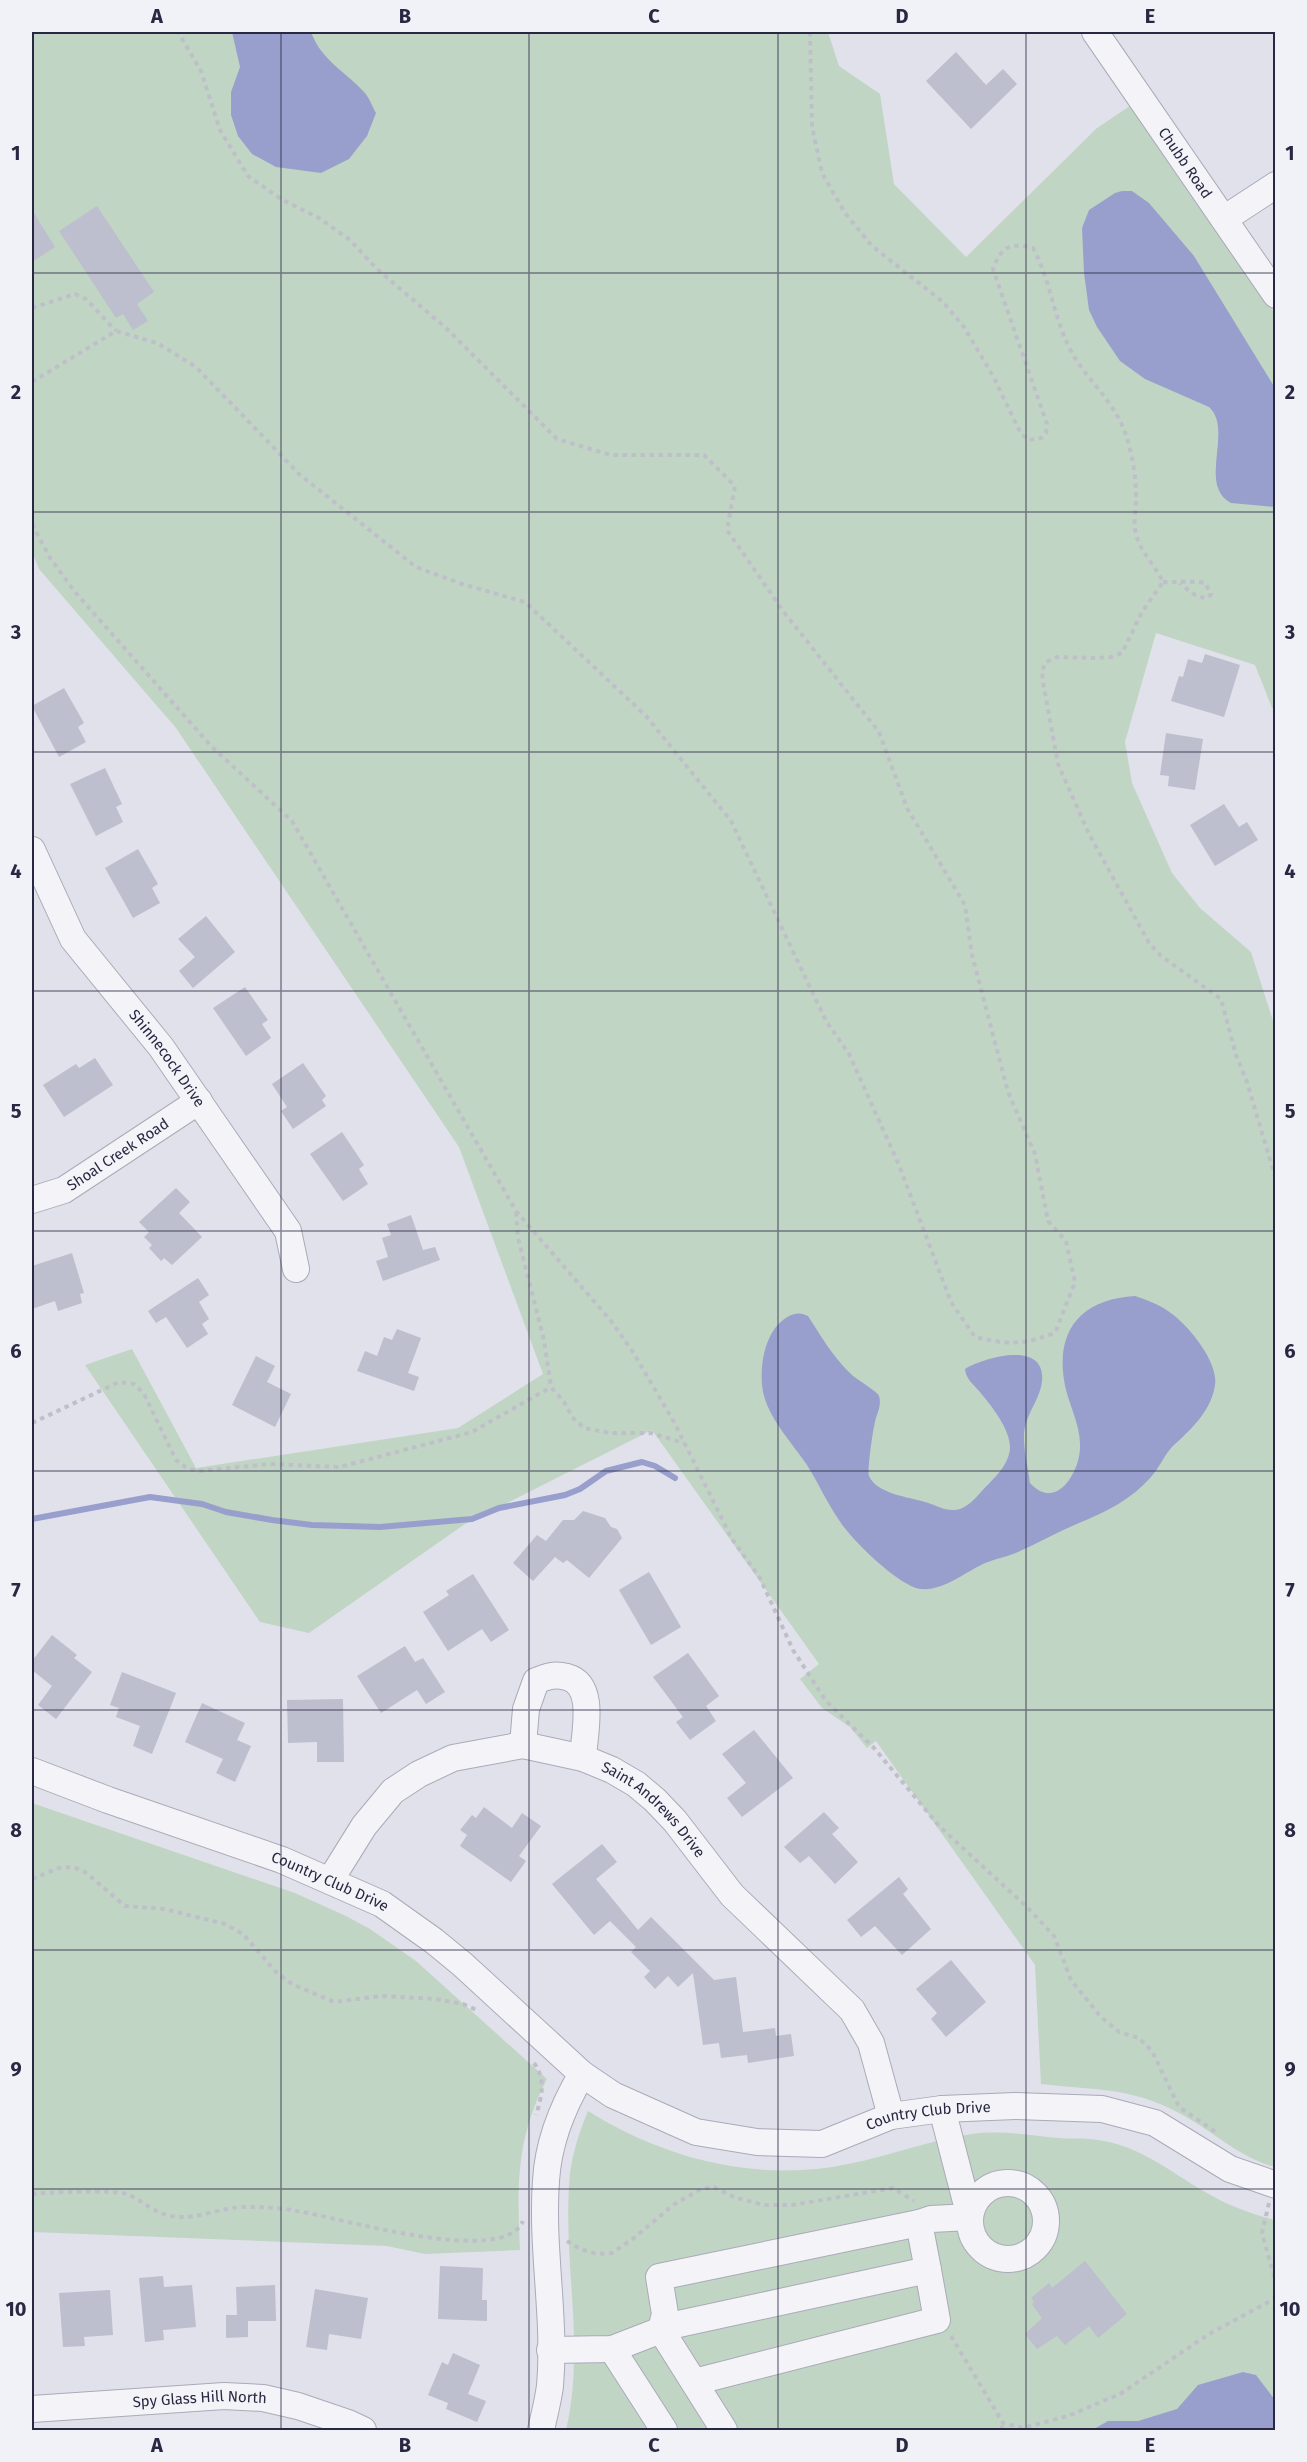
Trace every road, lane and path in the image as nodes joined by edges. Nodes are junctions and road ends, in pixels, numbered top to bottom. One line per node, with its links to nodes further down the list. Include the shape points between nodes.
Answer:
1 (178, 32): 8 (path, via 201,71 220,130 248,176 350,240 376,268 447,329 557,439 611,455 704,455 735,486 727,530 783,611 879,732 907,808 965,905 972,955 1008,1092 1035,1154 1048,1221 1066,1241 1075,1282 1055,1334 1006,1344 975,1337 951,1302 899,1165 849,1054 826,1021 731,821 646,716 525,602 416,567 299,474 196,367 157,343)
2 (810, 32): 11 (path, via 812,127 822,173 845,213 872,246 943,302 964,327 1021,434 1029,440 1041,438 1047,424 993,269 998,255 1007,248 1032,248 1045,271 1055,313 1071,351 1113,406 1124,431 1132,457 1136,533 1143,552)
3 (1095, 32): 5 (street, Chubb Road)
4 (1275, 185): 5 (street)
5 (1224, 219): 6 (street, Chubb Road)
6 (1275, 295)
7 (32, 308): 8 (path, via 75,294 86,299)
8 (116, 331): 9 (path)
9 (32, 382)
10 (32, 524): 17 (path, via 75,592 211,746 292,821)
11 (1163, 582): 12 (path); 15 (path, via 1142,612 1122,653 1098,658 1057,657 1046,662 1042,671 1051,732 1058,764 1089,834 1140,930 1161,956 1221,999)
12 (1180, 584): 12 (path, via 1205,583 1211,594 1203,598)
13 (32, 850): 14 (street, Shinnecock Drive, via 73,939)
14 (200, 1101): 16 (street, Shoal Creek Road, via 64,1190); 18 (street, Shinnecock Drive, via 288,1231)
15 (1275, 1180)
16 (32, 1200)
17 (516, 1211): 19 (path, via 518,1238 544,1340); 21 (path, via 633,1352)
18 (296, 1269)
19 (551, 1387): 20 (path, via 472,1432 339,1467 270,1464 188,1469 176,1460 144,1394 134,1384 119,1382); 21 (path, via 584,1428 610,1433 651,1433)
20 (32, 1423)
21 (685, 1443): 33 (path, via 732,1539 760,1578 793,1650 826,1701 874,1748 940,1827 1054,1936 1071,1980 1100,2016 1119,2032 1140,2038 1152,2051 1179,2107)
22 (523, 1745): 23 (street, Saint Andrews Drive); 23 (street, via 526,1709 536,1682 550,1674 570,1678 582,1686 588,1702); 26 (street, Saint Andrews Drive, via 453,1758 393,1791 364,1826)
23 (584, 1758): 31 (street, Saint Andrews Drive, via 636,1784 655,1800 732,1895 852,2010 871,2043)
24 (32, 1771): 26 (street, Country Club Drive)
25 (32, 1879): 27 (path, via 73,1867 85,1872 125,1906 164,1909 225,1924 243,1934 276,1972 292,1984 334,2002 381,1996 435,1999 463,2004)
26 (331, 1879): 29 (street, Country Club Drive, via 382,1904 434,1941)
27 (487, 2017)
28 (530, 2058): 32 (path, via 543,2080)
29 (582, 2074): 31 (street, Country Club Drive, via 613,2095 696,2132 757,2142 822,2144); 42 (street, via 567,2100 552,2143 546,2180)
30 (942, 2109): 31 (street, Country Club Drive); 34 (street, Country Club Drive, via 1015,2106 1101,2109 1129,2115 1155,2123 1230,2169); 37 (street, via 970,2217)
31 (891, 2116)
32 (535, 2117)
33 (1226, 2139)
34 (1275, 2185): 39 (path, via 1262,2234)
35 (32, 2194): 36 (path, via 124,2193 169,2216 185,2218 246,2206 282,2209 461,2241 502,2238 523,2223)
36 (524, 2213)
37 (919, 2223): 38 (street); 40 (street, via 659,2277 665,2314)
38 (928, 2270): 40 (street); 43 (street, via 937,2320)
39 (1275, 2283)
40 (661, 2330): 41 (street); 43 (street)
41 (612, 2349): 42 (street); 48 (street)
42 (550, 2350): 47 (street, via 550,2386)
43 (694, 2382): 49 (street)
44 (32, 2409): 46 (street, Spy Glass Hill North, via 224,2396 263,2398 298,2406)
45 (1003, 2423): 50 (path)
46 (363, 2430)
47 (541, 2430)
48 (664, 2430)
49 (724, 2430)
50 (1001, 2430)

